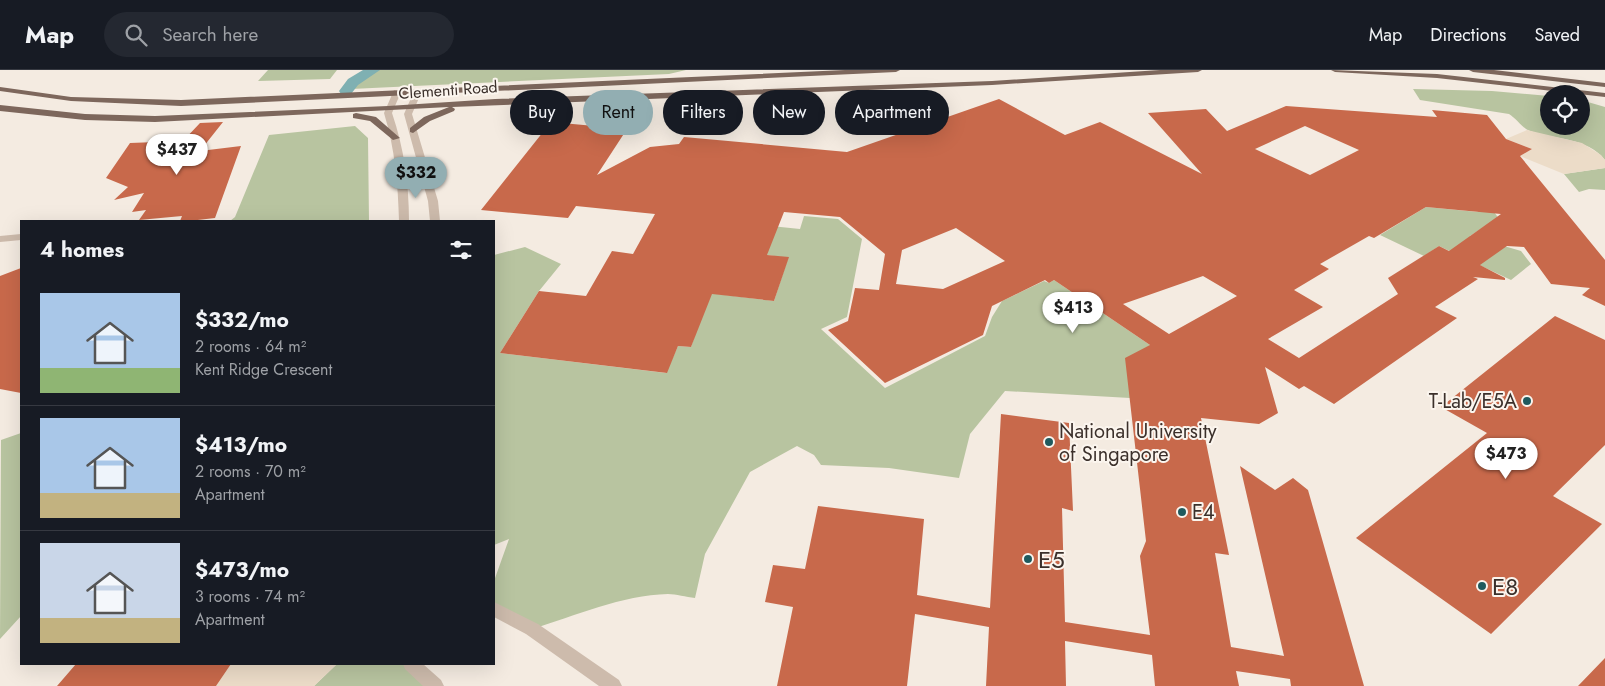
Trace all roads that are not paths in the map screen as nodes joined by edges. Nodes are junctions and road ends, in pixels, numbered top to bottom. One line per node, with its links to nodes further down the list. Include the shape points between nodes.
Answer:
1 (896, 70): 8 (main road, Clementi Road)
2 (1198, 70): 13 (main road, Clementi Road, via 992,83)
3 (1335, 70): 6 (main road, via 1437,76)
4 (1473, 70): 5 (main road)
5 (1605, 85)
6 (1540, 88)
7 (0, 89): 9 (main road, Clementi Road, via 71,99 139,103)
8 (418, 90): 9 (main road, Clementi Road); 16 (street)
9 (396, 92): 17 (street)
10 (1590, 94): 11 (main road)
11 (1605, 95)
12 (1590, 98): 14 (main road)
13 (495, 101): 16 (main road, Clementi Road); 19 (main road, via 445,110)
14 (1605, 102)
15 (0, 108): 18 (main road, Clementi Road, via 85,117 155,119)
16 (410, 108): 17 (main road, Clementi Road); 19 (street, via 408,114)
17 (388, 109): 18 (main road, Clementi Road); 20 (street)
18 (316, 112): 20 (main road, via 373,119)
19 (414, 130): 22 (street)
20 (396, 138): 21 (street)
21 (404, 220)
22 (435, 220)
23 (0, 238): 24 (street)
24 (20, 238)
25 (495, 610): 28 (street, via 532,629)
26 (413, 665): 27 (street)
27 (435, 686)
28 (614, 686)

